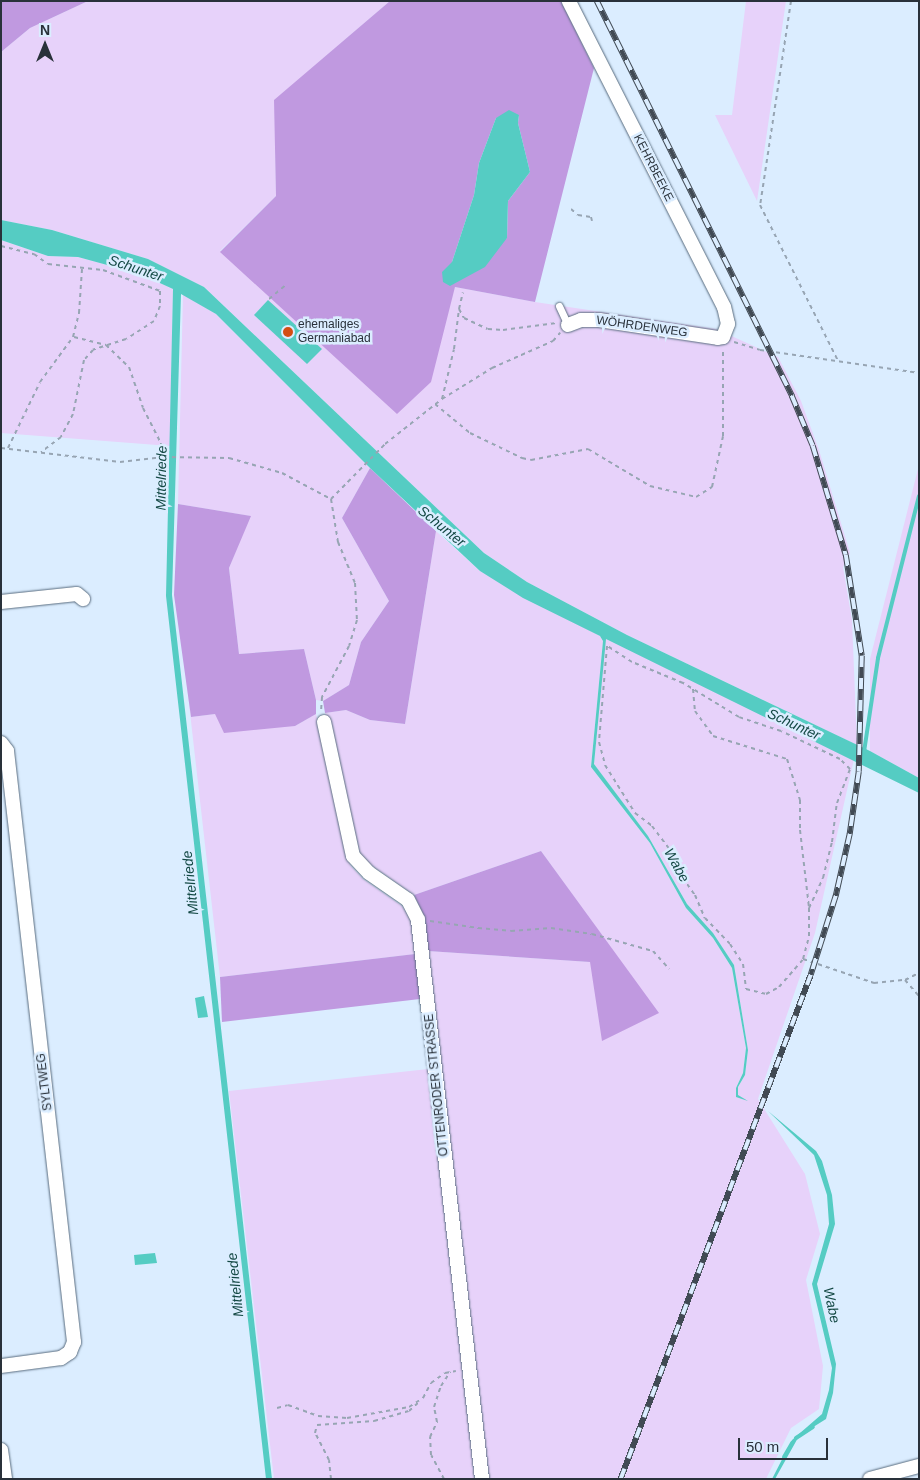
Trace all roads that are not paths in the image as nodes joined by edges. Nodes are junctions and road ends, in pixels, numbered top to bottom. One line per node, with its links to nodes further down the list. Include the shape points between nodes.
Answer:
1 (569, 1): 4 (street, KEHRBEEKE, via 724,308 728,324)
2 (559, 306): 3 (lane)
3 (568, 325): 4 (street, WÖHRDENWEG, via 581,320 599,320)
4 (723, 337)
5 (83, 599): 6 (street, via 77,594)
6 (1, 602)
7 (324, 722): 13 (street, OTTENRODER STRASSE, via 353,856 369,873 408,900 418,920)
8 (1, 743): 9 (street, SYLTWEG, via 7,751 74,1342 70,1352 61,1358)
9 (1, 1366)
10 (1, 1450): 12 (street)
11 (919, 1466): 14 (street)
12 (5, 1479)
13 (482, 1479)
14 (870, 1479)

